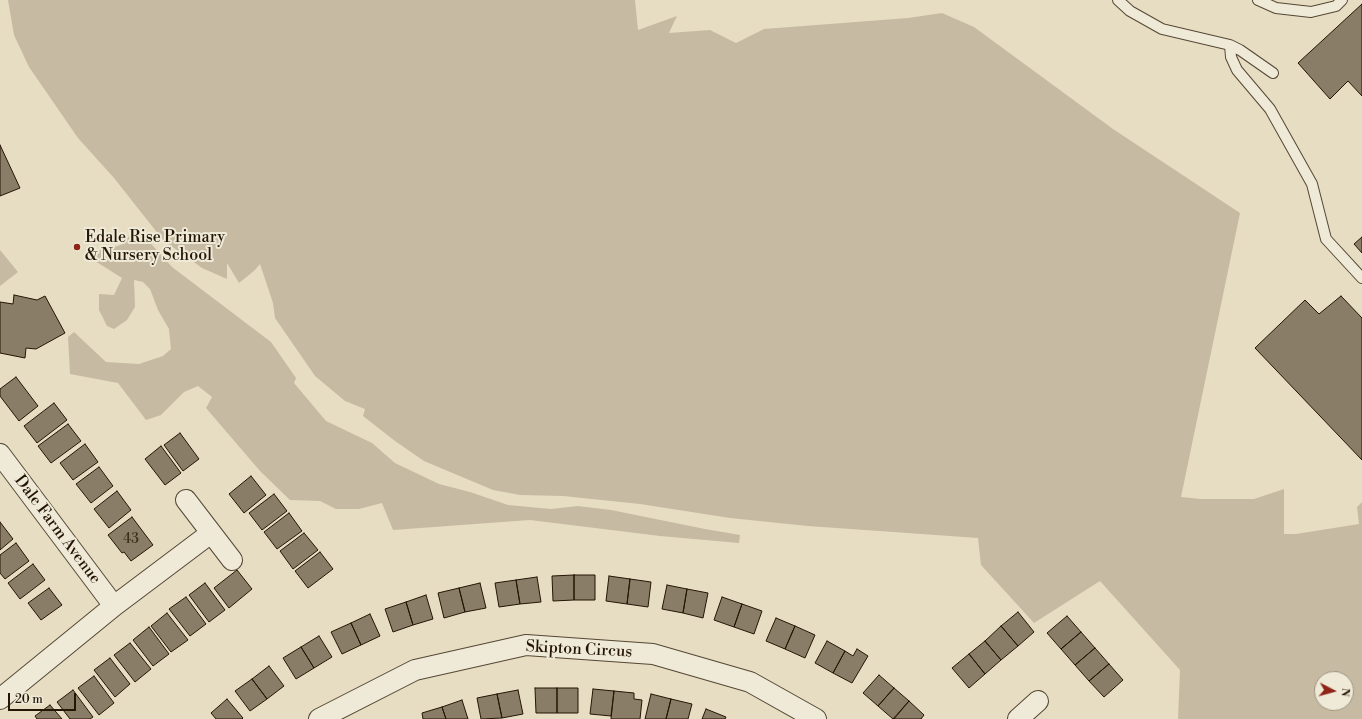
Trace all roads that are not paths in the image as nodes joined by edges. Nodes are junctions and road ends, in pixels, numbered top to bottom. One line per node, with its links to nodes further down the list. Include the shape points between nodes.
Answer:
1 (1118, 0): 4 (lane, via 1130,11 1162,29)
2 (1258, 0): 3 (lane, via 1276,8 1311,12 1336,6)
3 (1342, 0)
4 (1230, 45): 5 (lane); 6 (lane, via 1236,70 1270,109 1312,184 1326,239)
5 (1273, 73)
6 (1362, 278)
7 (0, 454): 11 (street, Dale Farm Avenue)
8 (186, 500): 9 (street)
9 (211, 533): 10 (street); 11 (street)
10 (232, 560)
11 (114, 606): 12 (street)
12 (0, 699)
13 (1038, 701): 16 (street)
14 (319, 719): 15 (street, Skipton Circus, via 415,670 526,645 653,654 750,682)
15 (816, 719)
16 (1018, 719)

